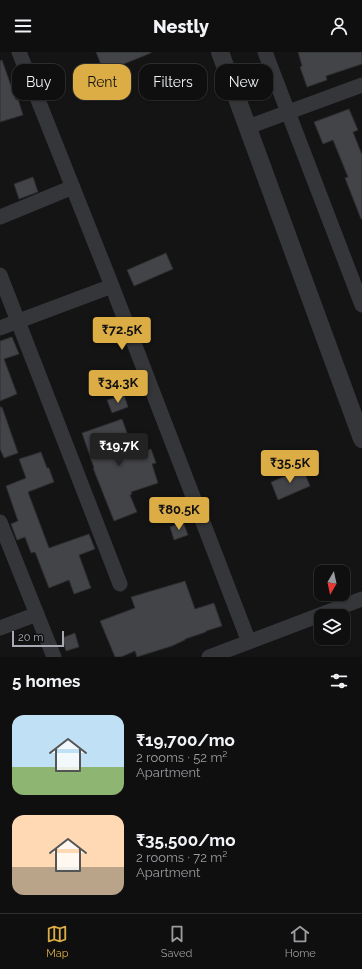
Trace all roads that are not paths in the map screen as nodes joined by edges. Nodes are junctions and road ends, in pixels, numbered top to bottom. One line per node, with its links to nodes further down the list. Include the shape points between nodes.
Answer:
1 (19, 52): 7 (street)
2 (220, 52): 6 (street)
3 (265, 52): 5 (street)
4 (362, 85): 5 (street)
5 (288, 112): 6 (street); 11 (street)
6 (248, 127): 14 (street)
7 (73, 187): 8 (street); 10 (street)
8 (0, 217)
9 (0, 276): 12 (street)
10 (112, 286): 12 (street); 20 (street)
11 (362, 305)
12 (18, 322): 13 (street); 16 (street)
13 (0, 328)
14 (362, 439)
15 (0, 522): 18 (street)
16 (120, 584)
17 (362, 599): 20 (street)
18 (37, 614): 19 (street); 21 (street)
19 (0, 628)
20 (249, 642): 22 (street)
21 (54, 657)
22 (209, 657)

